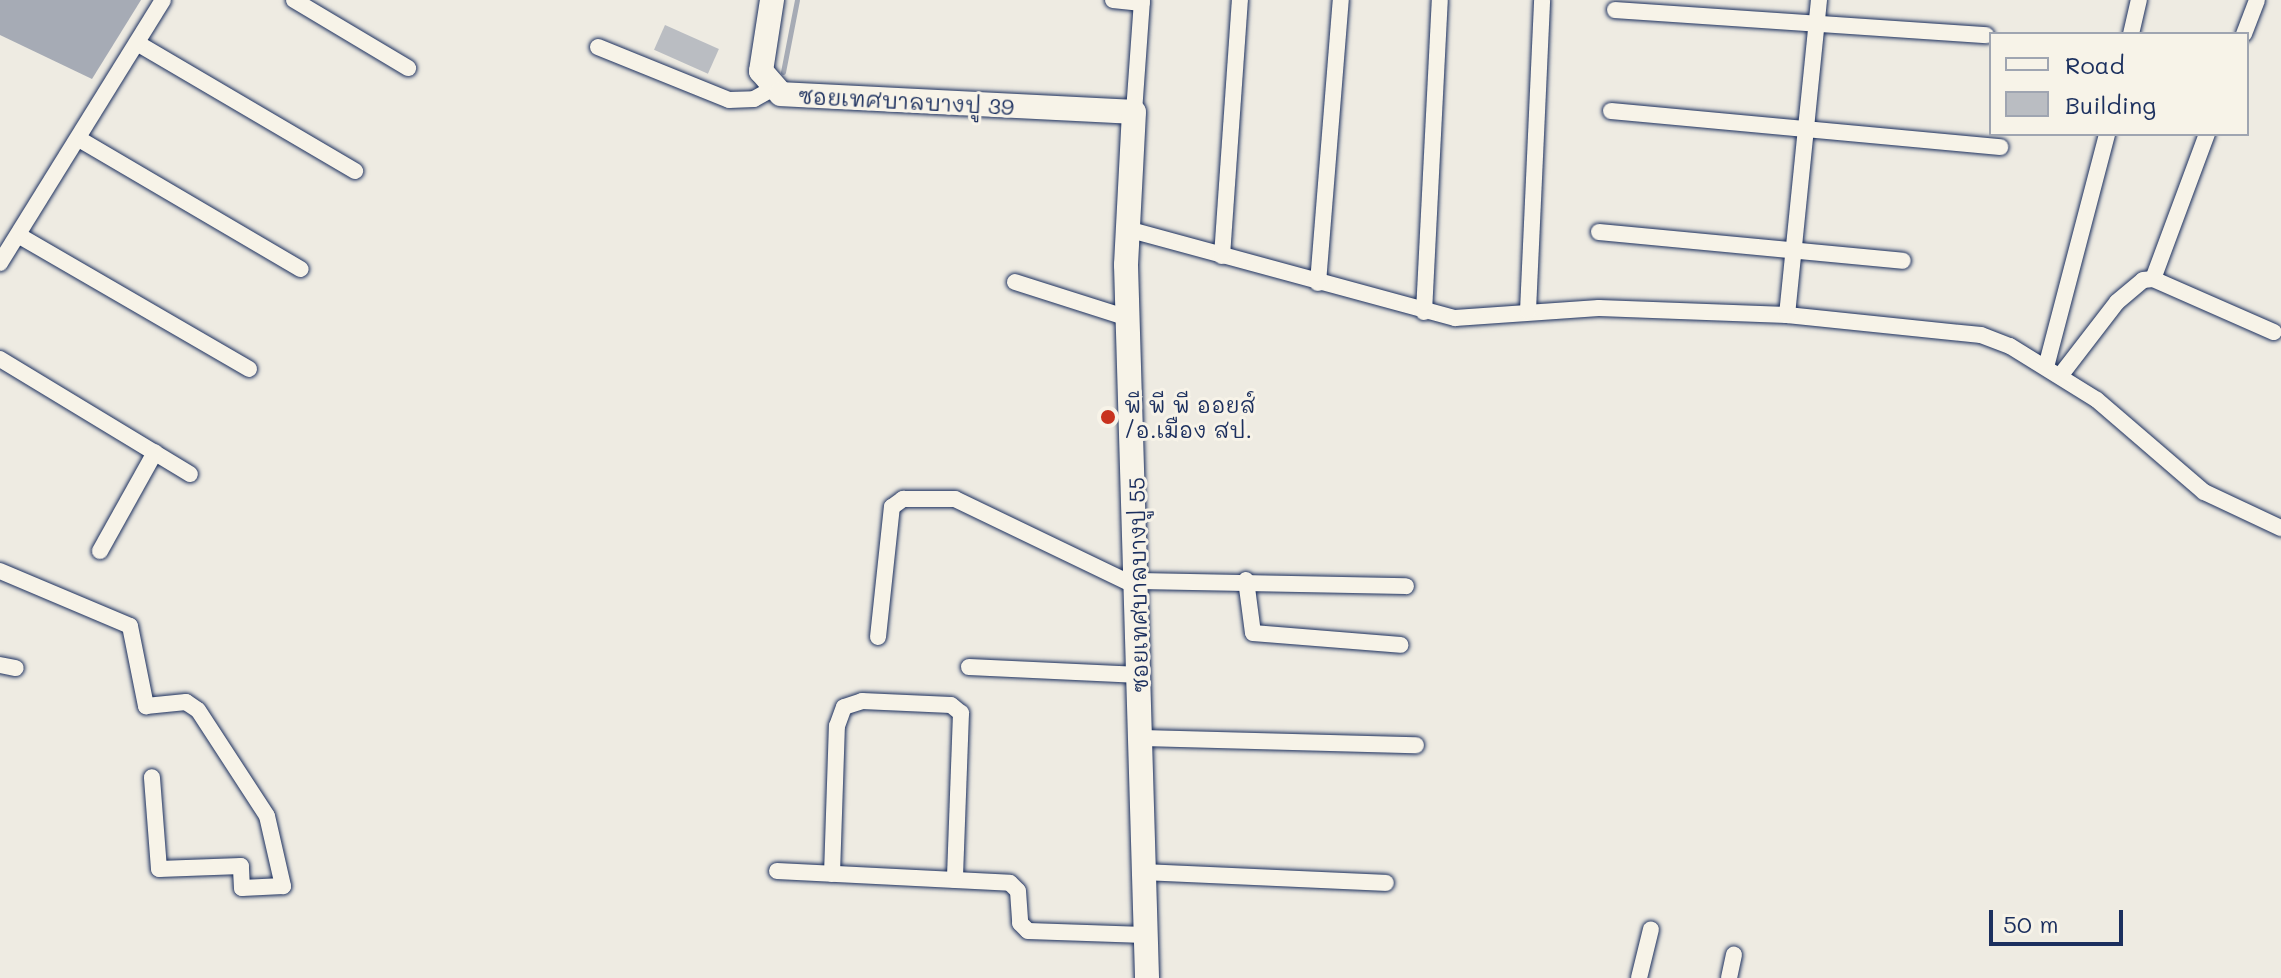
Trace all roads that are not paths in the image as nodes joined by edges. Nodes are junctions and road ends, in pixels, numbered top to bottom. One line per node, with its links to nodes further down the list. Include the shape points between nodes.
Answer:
1 (163, 0): 18 (street)
2 (294, 0): 20 (street)
3 (772, 0): 21 (street, ซอยเทศบาลบางปู 39, via 760,58)
4 (1113, 0): 12 (street)
5 (1240, 0): 34 (street)
6 (1341, 0): 40 (street)
7 (1440, 0): 42 (street)
8 (1542, 0): 41 (street)
9 (1819, 0): 14 (street)
10 (2139, 0): 15 (street)
11 (2257, 0): 16 (street)
12 (1142, 2): 23 (street, ซอยเทศบาลบางปู 55)
13 (1615, 10): 14 (street)
14 (1818, 20): 17 (street); 24 (street)
15 (2131, 32)
16 (2245, 32)
17 (1986, 35)
18 (137, 43): 27 (street); 29 (street)
19 (598, 47): 21 (street, via 729,100 754,99)
20 (408, 68)
21 (772, 89): 23 (street, ซอยเทศบาลบางปู 39)
22 (1611, 111): 24 (street)
23 (1134, 112): 30 (street, ซอยเทศบาลบางปู 55)
24 (1805, 130): 28 (street); 33 (street)
25 (2107, 136): 48 (street)
26 (2206, 136): 38 (street)
27 (79, 139): 32 (street); 37 (street)
28 (2000, 147)
29 (355, 171)
30 (1127, 229): 34 (street); 44 (street, ซอยเทศบาลบางปู 55)
31 (1599, 232): 33 (street)
32 (18, 235): 36 (street); 47 (street)
33 (1794, 250): 35 (street); 43 (street)
34 (1222, 256): 40 (street)
35 (1903, 261)
36 (0, 263)
37 (301, 269)
38 (2153, 279): 45 (street); 48 (street, via 2143,280 2117,302)
39 (1015, 282): 44 (street)
40 (1318, 283): 42 (street)
41 (1528, 311): 42 (street, via 1477,318); 43 (street, via 1599,308)
42 (1424, 312)
43 (1787, 315): 48 (street, via 1981,335)
44 (1128, 318): 55 (street, ซอยเทศบาลบางปู 55)
45 (2274, 332)
46 (0, 359): 49 (street)
47 (249, 369)
48 (2053, 371): 51 (street, via 2097,400 2204,492)
49 (155, 452): 50 (street); 52 (street)
50 (190, 474)
51 (2281, 528)
52 (100, 551)
53 (0, 571): 63 (street, via 130,626 146,706 186,702 198,710 267,816 283,886 242,888 241,866 159,869)
54 (1246, 580): 55 (street); 56 (street); 58 (street, via 1253,633)
55 (1138, 584): 57 (street, via 955,499 903,499 892,507); 60 (street, ซอยเทศบาลบางปู 55)
56 (1406, 586)
57 (878, 637)
58 (1401, 645)
59 (969, 667): 60 (street)
60 (1140, 675): 61 (street, ซอยเทศบาลบางปู 55)
61 (1141, 738): 62 (street); 65 (street, ซอยเทศบาลบางปู 55)
62 (1416, 745)
63 (152, 777)
64 (777, 871): 66 (street)
65 (1145, 872): 68 (street); 70 (street, ซอยเทศบาลบางปู 55)
66 (832, 874): 67 (street); 67 (street, via 840,715 844,707 862,701 892,702 951,705 961,713)
67 (955, 880): 70 (street, via 1014,886 1020,923 1028,931)
68 (1386, 883)
69 (1651, 929): 73 (street)
70 (1145, 935): 72 (street, ซอยเทศบาลบางปู 55)
71 (1734, 955): 74 (street)
72 (1147, 978)
73 (1639, 978)
74 (1729, 978)

